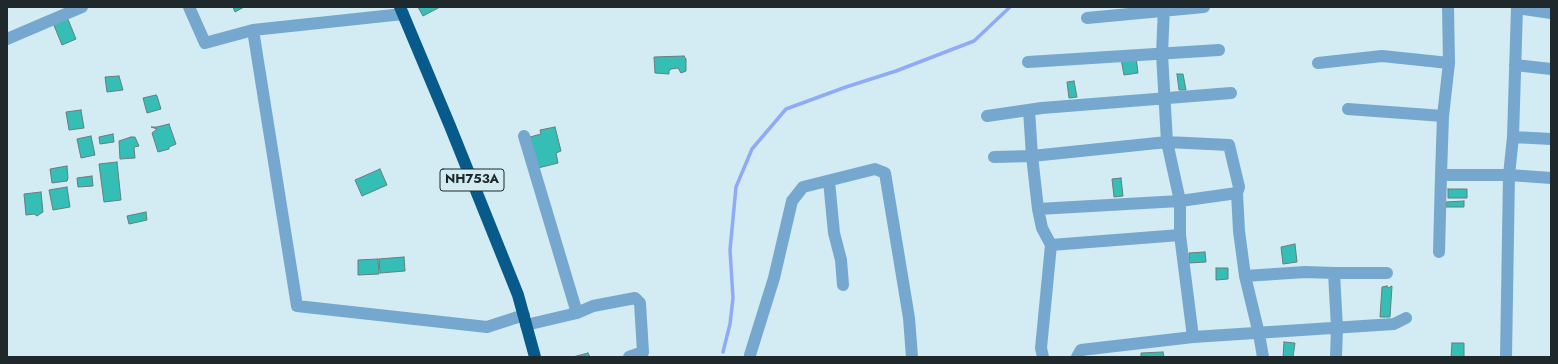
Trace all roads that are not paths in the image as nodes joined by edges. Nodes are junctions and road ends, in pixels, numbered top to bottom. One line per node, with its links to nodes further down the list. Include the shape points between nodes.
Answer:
1 (82, 7): 11 (street)
2 (189, 7): 10 (street, via 205,43)
3 (1204, 7): 6 (street)
4 (1448, 7): 16 (street)
5 (1517, 8): 8 (street); 17 (street)
6 (1164, 9): 9 (street); 13 (street)
7 (402, 11): 10 (street); 47 (highway, NH753A, via 516,288)
8 (1551, 13)
9 (1087, 18)
10 (253, 30): 47 (street, via 297,306 487,327)
11 (7, 39)
12 (1219, 50): 13 (street)
13 (1162, 54): 14 (street); 20 (street)
14 (1028, 62)
15 (1318, 63): 16 (street, via 1382,56)
16 (1449, 63): 24 (street)
17 (1515, 65): 18 (street); 26 (street)
18 (1551, 69)
19 (1231, 93): 20 (street)
20 (1165, 99): 22 (street); 28 (street)
21 (1348, 109): 24 (street)
22 (1029, 110): 23 (street); 29 (street)
23 (987, 116)
24 (1443, 116): 31 (street)
25 (524, 136): 45 (street)
26 (1513, 137): 27 (street); 32 (street)
27 (1551, 139)
28 (1167, 142): 29 (street); 35 (street, via 1229,145 1239,187); 36 (street)
29 (1032, 156): 30 (street); 37 (street)
30 (994, 157)
31 (1441, 175): 32 (street); 40 (street)
32 (1509, 176): 33 (street); 59 (street)
33 (1551, 178)
34 (830, 181): 44 (street, via 834,233); 51 (street, via 803,187 792,201 774,278); 54 (street, via 875,169 885,173 909,318)
35 (1237, 193): 36 (street); 43 (street)
36 (1180, 201): 37 (street); 38 (street)
37 (1038, 209): 39 (street, via 1042,228)
38 (1180, 235): 39 (street); 50 (street)
39 (1051, 245): 55 (street, via 1041,348)
40 (1439, 252)
41 (1334, 273): 42 (street); 43 (street); 48 (street)
42 (1387, 273)
43 (1245, 276): 49 (street)
44 (843, 285)
45 (577, 313): 47 (street); 53 (street, via 593,306 635,298 640,303 643,352)
46 (1406, 318): 48 (street, via 1394,324)
47 (525, 320): 52 (highway, NH753A)
48 (1337, 328): 49 (street); 58 (street)
49 (1259, 334): 50 (street); 57 (street)
50 (1193, 337): 56 (street, via 1081,350)
51 (750, 355)
52 (535, 357)
53 (629, 357)
54 (912, 357)
55 (1043, 357)
56 (1077, 357)
57 (1263, 357)
58 (1336, 357)
59 (1506, 357)

